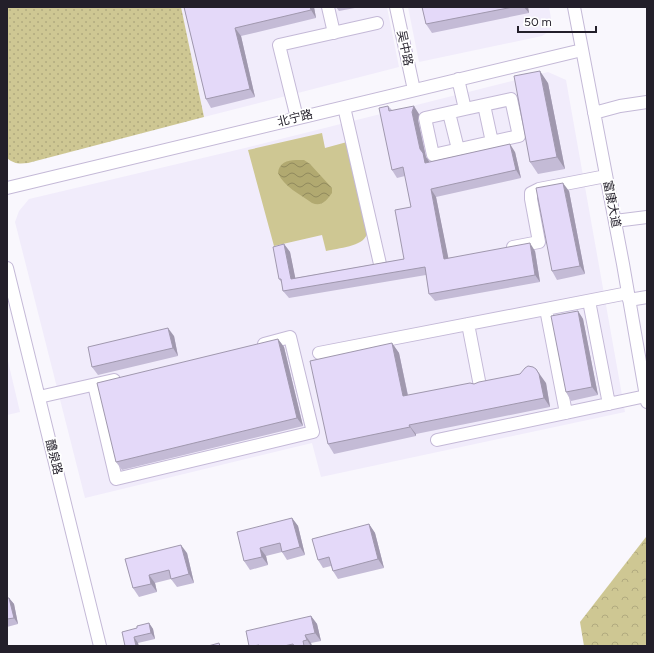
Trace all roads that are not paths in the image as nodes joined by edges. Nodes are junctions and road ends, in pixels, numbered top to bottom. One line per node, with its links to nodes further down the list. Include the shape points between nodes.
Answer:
1 (328, 7): 5 (street)
2 (396, 7): 8 (street, 吴中路)
3 (574, 7): 6 (street, 富康大道)
4 (377, 23): 5 (street)
5 (334, 33): 15 (street, via 279,46)
6 (582, 50): 7 (street, 北宁路); 14 (street, 富康大道)
7 (458, 79): 8 (street, 北宁路); 12 (street)
8 (414, 90): 11 (street, 北宁路)
9 (647, 102): 14 (street)
10 (484, 105): 12 (street); 16 (street); 16 (street, via 510,99 519,136)
11 (344, 107): 15 (street, 北宁路); 23 (street)
12 (465, 109): 13 (street)
13 (449, 113): 17 (street); 17 (street, via 425,118 433,155)
14 (594, 113): 18 (street, 富康大道)
15 (297, 118): 19 (street, 北宁路)
16 (492, 142): 17 (street)
17 (458, 150)
18 (606, 176): 21 (street, 富康大道); 22 (street, via 539,189 531,193 539,242)
19 (7, 188)
20 (647, 217): 21 (street)
21 (615, 221): 25 (street, 富康大道)
22 (501, 249)
23 (380, 264)
24 (7, 268): 29 (street, 醴泉路)
25 (629, 296): 26 (street); 27 (street); 37 (street, 富康大道)
26 (647, 297)
27 (589, 301): 28 (street); 38 (street)
28 (546, 309): 30 (street); 39 (street)
29 (13, 313): 36 (street, 醴泉路)
30 (468, 324): 32 (street); 35 (street)
31 (252, 346): 34 (street, via 290,337 313,432 116,479)
32 (319, 354)
33 (124, 378): 34 (street)
34 (94, 385): 36 (street)
35 (480, 386)
36 (39, 397): 41 (street, 醴泉路)
37 (646, 399): 38 (street)
38 (609, 404): 39 (street)
39 (566, 413): 40 (street)
40 (437, 440)
41 (100, 646)

